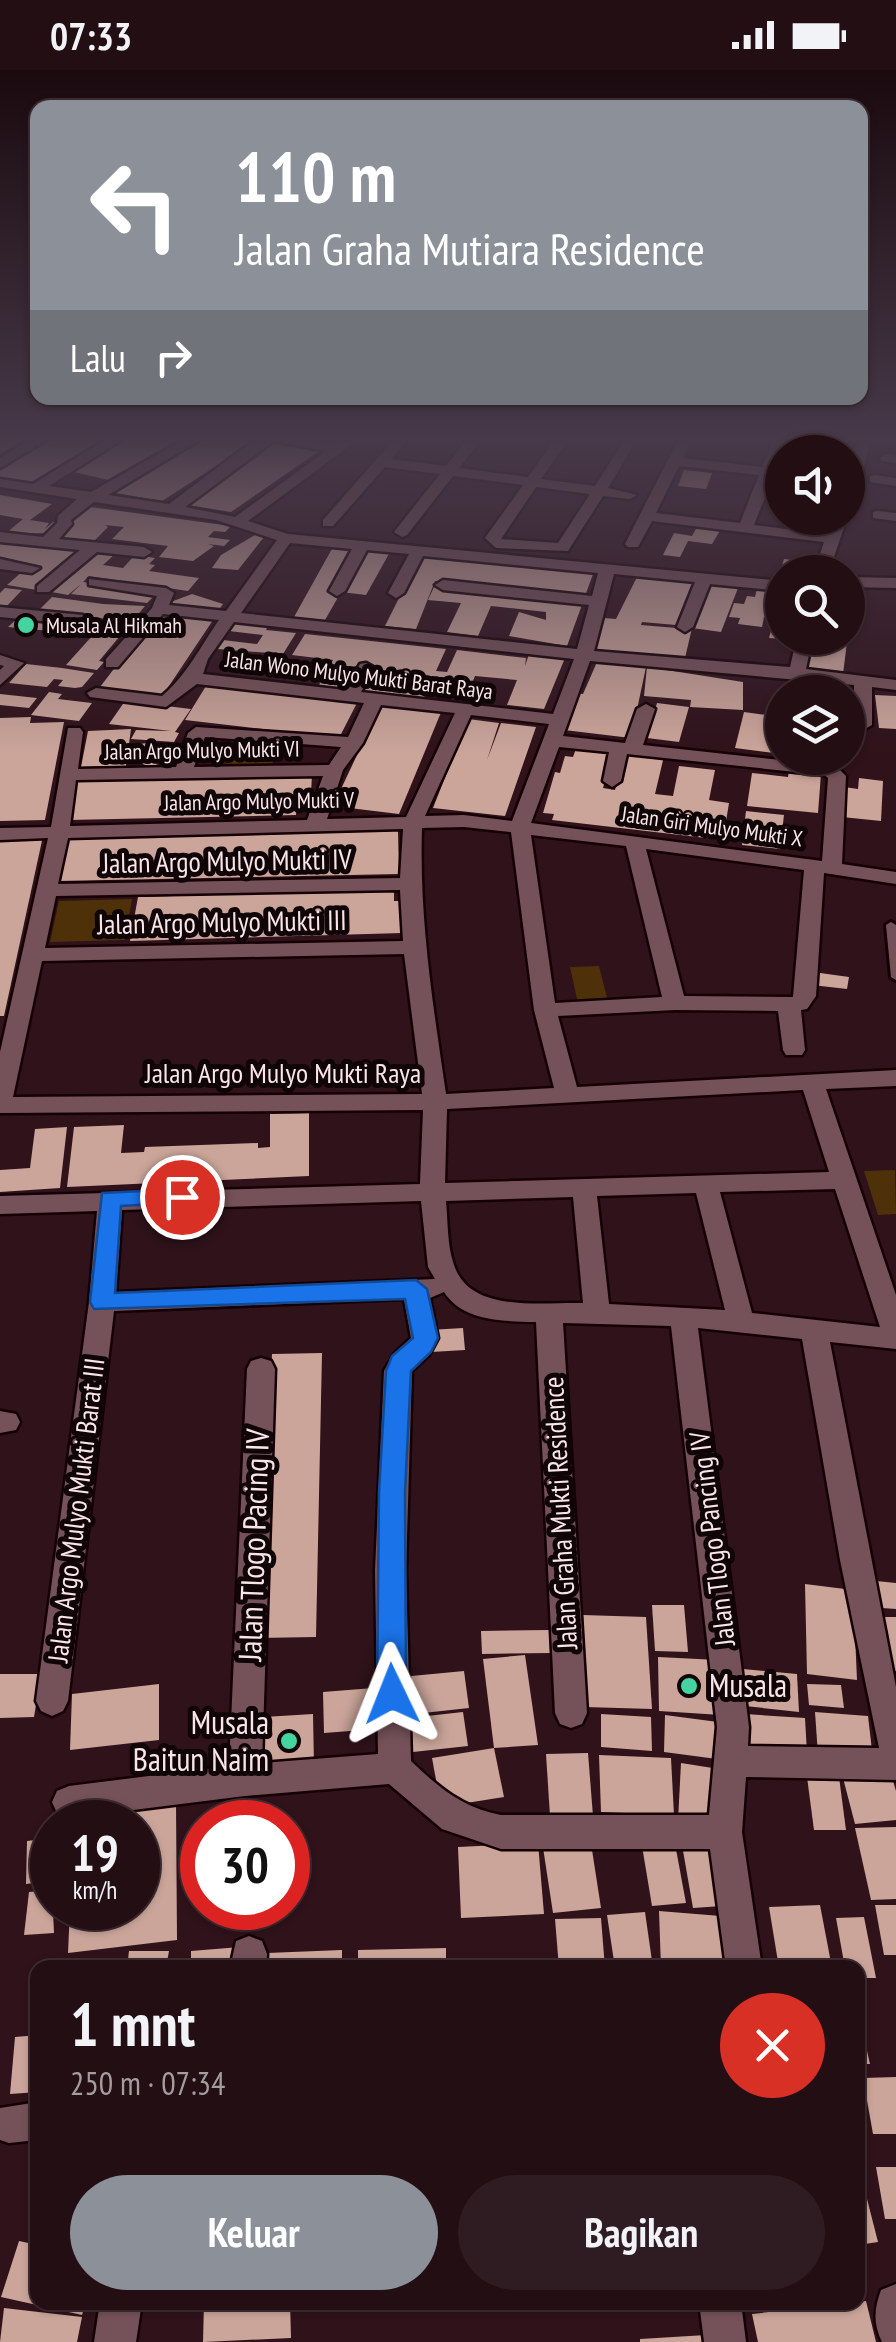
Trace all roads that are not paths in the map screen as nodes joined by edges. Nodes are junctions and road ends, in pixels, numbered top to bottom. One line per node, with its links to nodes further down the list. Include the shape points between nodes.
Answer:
1 (39, 542): 6 (street)
2 (283, 542): 27 (street, Jalan Wono Mulyo Mukti Barat Raya)
3 (316, 542): 8 (street)
4 (496, 542): 5 (street, via 564,548)
5 (568, 542)
6 (46, 543): 7 (street)
7 (93, 547): 9 (street); 26 (street)
8 (361, 548): 10 (street); 20 (street)
9 (144, 552)
10 (417, 552): 13 (street); 21 (street)
11 (0, 564): 12 (street)
12 (32, 568)
13 (607, 570): 14 (street); 24 (street)
14 (704, 579): 18 (street); 29 (street)
15 (96, 582): 25 (street, via 164,592)
16 (865, 582): 17 (street)
17 (896, 583)
18 (765, 584)
19 (443, 585): 24 (street)
20 (337, 591)
21 (396, 593)
22 (865, 594): 23 (street)
23 (896, 597)
24 (598, 601): 31 (street)
25 (159, 609): 27 (street); 34 (street)
26 (8, 613): 28 (street); 30 (street)
27 (233, 617): 31 (street); 38 (street, Jalan Wono Mulyo Mukti Barat Raya)
28 (83, 620)
29 (685, 626)
30 (0, 630)
31 (584, 655): 36 (street); 47 (street)
32 (800, 655): 36 (street)
33 (0, 660): 39 (street, via 16,664)
34 (112, 663)
35 (366, 668): 43 (street)
36 (796, 674): 37 (street)
37 (806, 675)
38 (193, 678): 42 (street, via 166,702); 43 (street, Jalan Wono Mulyo Mukti Barat Raya)
39 (0, 680)
40 (865, 681): 41 (street)
41 (896, 685)
42 (96, 693)
43 (350, 697): 44 (street, Jalan Wono Mulyo Mukti Barat Raya)
44 (374, 700): 46 (street, Jalan Wono Mulyo Mukti Barat Raya); 49 (street)
45 (646, 709): 50 (street)
46 (464, 712): 47 (street, Jalan Wono Mulyo Mukti Barat Raya); 55 (street)
47 (558, 731): 50 (street, Jalan Wono Mulyo Mukti Barat Raya); 57 (street)
48 (74, 732): 53 (street)
49 (354, 743): 51 (street); 52 (street, via 202,731)
50 (626, 747): 54 (street); 61 (street, Jalan Wono Mulyo Mukti Barat Raya, via 834,772)
51 (334, 770): 52 (street, Jalan Argo Mulyo Mukti VI); 56 (street)
52 (184, 773): 53 (street, Jalan Argo Mulyo Mukti VI)
53 (70, 774): 58 (street)
54 (612, 781)
55 (413, 822): 56 (street, Jalan Argo Mulyo Mukti V); 57 (street, Jalan Argo Mulyo Mukti V); 63 (street)
56 (315, 825): 58 (street, Jalan Argo Mulyo Mukti V)
57 (520, 826): 60 (street, Jalan Giri Mulyo Mukti X); 71 (street)
58 (60, 830): 59 (street, Jalan Argo Mulyo Mukti V); 64 (street)
59 (0, 834)
60 (634, 840): 61 (street, Jalan Giri Mulyo Mukti X); 69 (street)
61 (823, 868): 62 (street, Jalan Giri Mulyo Mukti X); 70 (street, via 805,996)
62 (896, 878)
63 (410, 884): 64 (street, Jalan Argo Mulyo Mukti IV); 66 (street)
64 (45, 890): 67 (street)
65 (891, 925): 68 (lane)
66 (414, 948): 67 (street, Jalan Argo Mulyo Mukti III); 77 (street)
67 (32, 956): 72 (street)
68 (896, 977)
69 (675, 1003): 70 (street); 71 (street)
70 (789, 1006): 73 (street)
71 (545, 1010): 76 (street)
72 (8, 1026): 78 (street)
73 (794, 1050)
74 (896, 1078): 75 (street, Jalan Argo Mulyo Mukti Raya)
75 (812, 1083): 76 (street, Jalan Argo Mulyo Mukti Raya); 79 (street)
76 (566, 1094): 77 (street, Jalan Argo Mulyo Mukti Raya)
77 (435, 1102): 78 (street, Jalan Argo Mulyo Mukti Raya); 82 (street)
78 (0, 1104)
79 (845, 1180): 80 (street); 91 (street)
80 (706, 1184): 81 (street); 89 (street)
81 (584, 1186): 82 (street); 86 (street)
82 (432, 1190): 83 (street); 87 (street, via 441,1268 457,1292 471,1304)
83 (110, 1199): 84 (street); 85 (street, Jalan Argo Mulyo Mukti Barat III)
84 (0, 1205)
85 (102, 1302): 93 (street, Jalan Argo Mulyo Mukti Barat III); 98 (street, via 424,1289 426,1338 398,1371 390,1657)
86 (597, 1312): 87 (street); 88 (street)
87 (550, 1314): 94 (street, Jalan Graha Mukti Residence)
88 (683, 1316): 89 (street); 96 (street, Jalan Tlogo Pancing IV, via 720,1598 733,1727)
89 (740, 1323): 90 (street)
90 (814, 1330): 91 (street); 95 (street)
91 (896, 1336)
92 (261, 1370): 99 (street, Jalan Tlogo Pacing IV)
93 (52, 1702)
94 (571, 1713)
95 (896, 1749)
96 (729, 1761): 97 (street); 101 (street, Jalan Tlogo Pancing IV)
97 (896, 1764)
98 (395, 1768): 99 (street); 101 (street, via 440,1812 469,1827)
99 (245, 1780): 100 (street)
100 (86, 1800)
101 (725, 1832): 102 (street, Jalan Tlogo Pancing IV)
102 (743, 1960)
103 (896, 2305): 106 (street)
104 (120, 2310): 107 (street)
105 (721, 2310): 108 (street)
106 (896, 2327)
107 (115, 2342)
108 (725, 2342)

